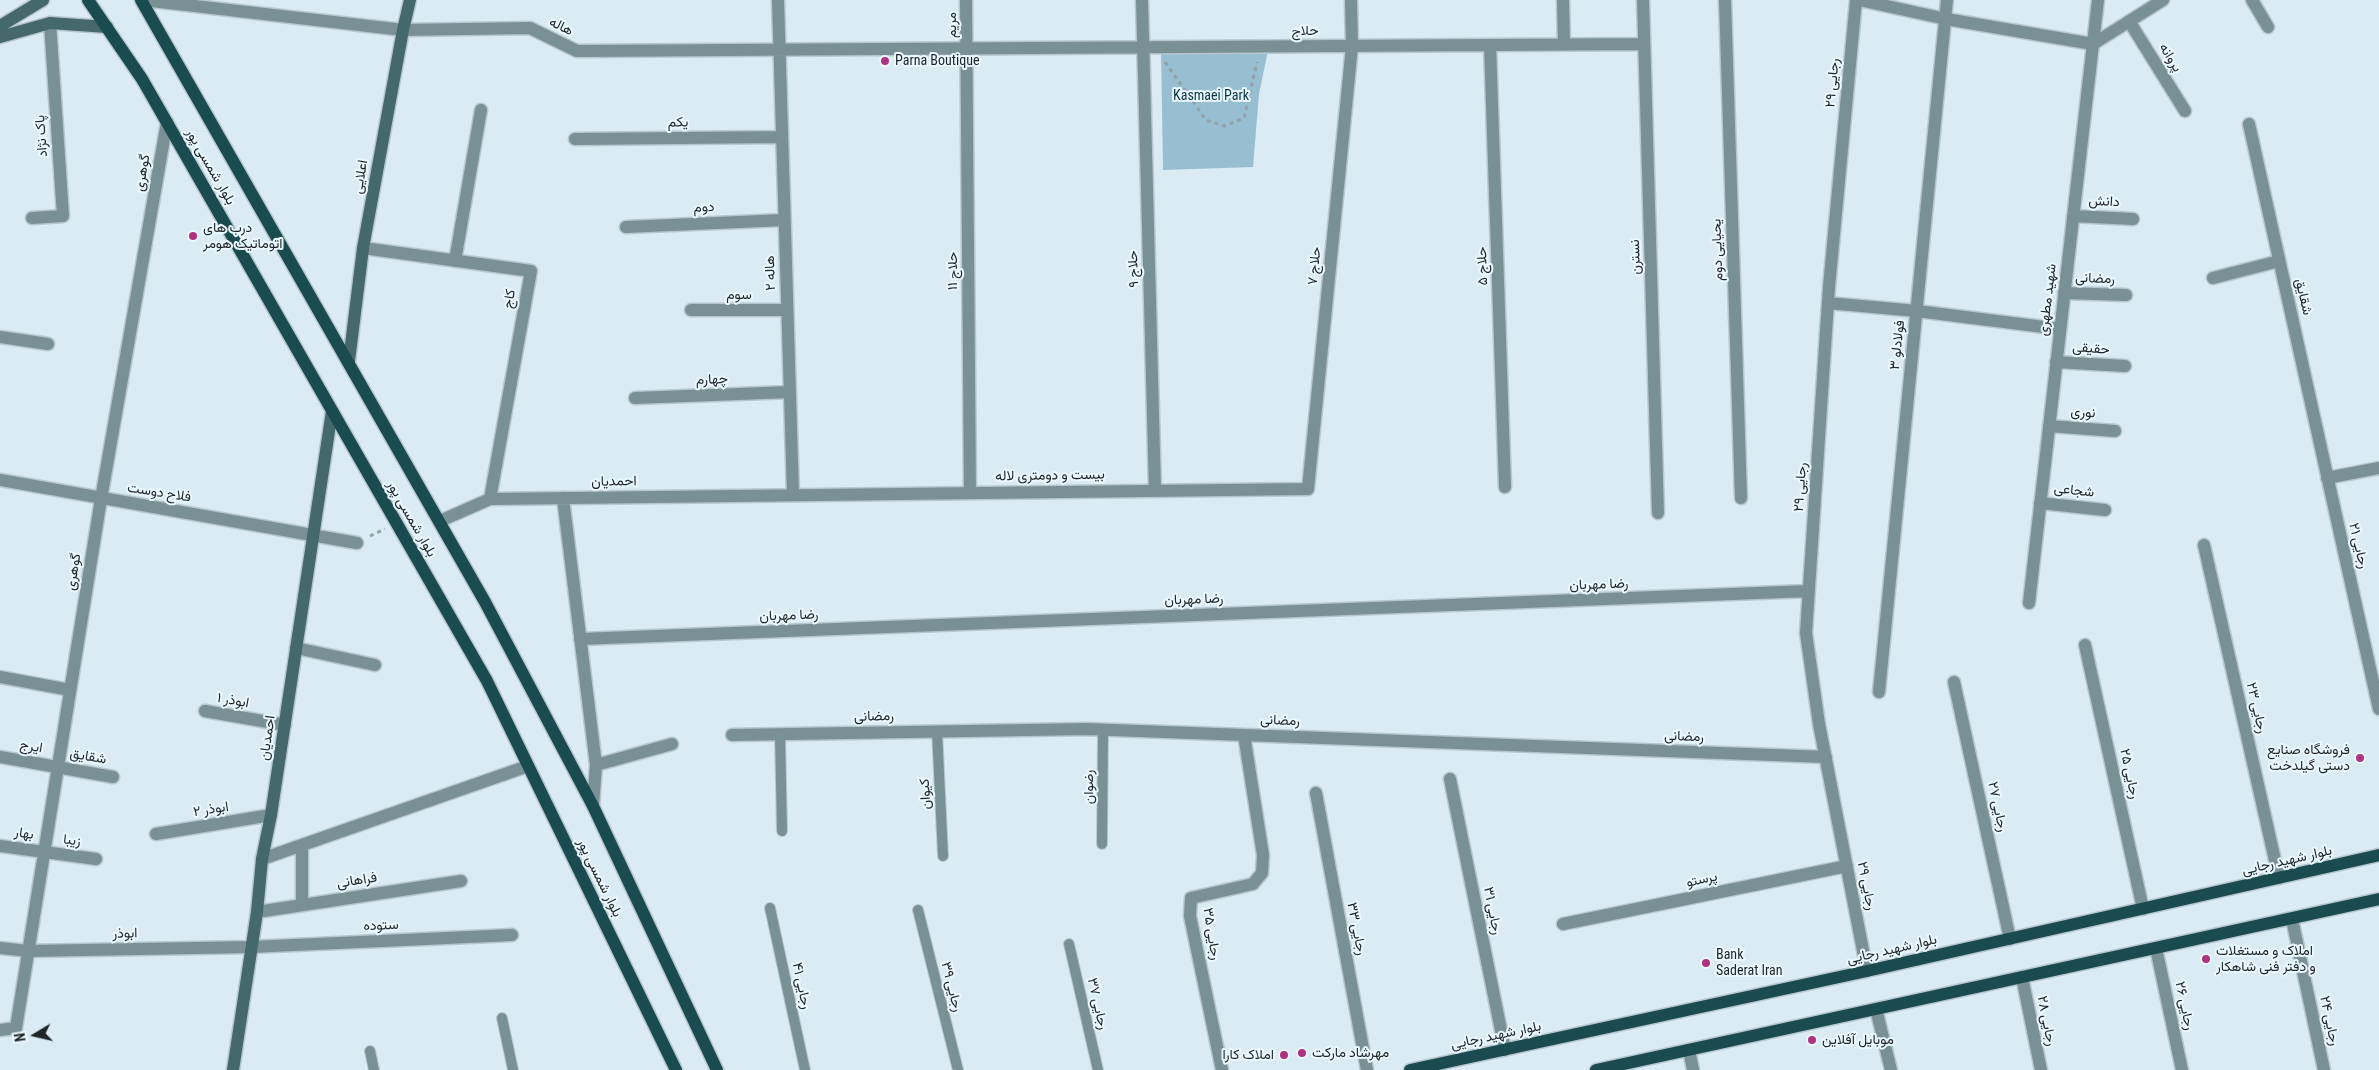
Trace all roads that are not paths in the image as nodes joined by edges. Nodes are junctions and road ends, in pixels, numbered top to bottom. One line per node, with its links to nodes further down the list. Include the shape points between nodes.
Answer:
1 (44, 0): 20 (street)
2 (88, 0): 21 (main road, بلوار شمسی پور)
3 (142, 0): 23 (street, هاله); 57 (main road, بلوار شمسی پور)
4 (410, 0): 23 (street, اعلایی)
5 (778, 0): 32 (street, هاله ۲)
6 (966, 0): 31 (street, مریم)
7 (1142, 0): 30 (street, حلاج ۹)
8 (1351, 0): 29 (street, حلاج ۷)
9 (1563, 0): 25 (street)
10 (1643, 0): 26 (street, نسترن)
11 (1725, 0): 74 (street, یحیایی دوم)
12 (1858, 0): 17 (street); 50 (street, رجایی ۲۹)
13 (1947, 0): 17 (street, فولادلو ۳)
14 (2098, 0): 27 (street, شهید مطهری)
15 (2163, 0): 18 (street)
16 (2252, 0): 22 (street)
17 (1946, 19): 27 (street); 53 (street, فولادلو ۳)
18 (2128, 21): 27 (street); 34 (street, پروانه)
19 (50, 23): 21 (street); 24 (street); 40 (street, پاک نژاد, via 63,216)
20 (0, 26)
21 (107, 27): 35 (main road, بلوار شمسی پور)
22 (2268, 28)
23 (403, 30): 32 (street, هاله, via 530,28 578,52); 44 (street, اعلایی)
24 (0, 37)
25 (1564, 44): 26 (street, حلاج); 28 (street, حلاج)
26 (1644, 44): 79 (street, نسترن)
27 (2093, 44): 39 (street, شهید مطهری)
28 (1490, 45): 29 (street, حلاج); 68 (street, حلاج ۵)
29 (1352, 46): 30 (street, حلاج); 69 (street, حلاج ۷)
30 (1148, 48): 31 (street, حلاج); 70 (street, حلاج ۹)
31 (967, 49): 32 (street, هاله); 71 (street, حلاج ۱۱)
32 (780, 51): 37 (street, هاله ۲)
33 (481, 110): 45 (street)
34 (2186, 111)
35 (167, 122): 62 (main road, بلوار شمسی پور); 75 (street, گوهری)
36 (2249, 124): 46 (street, شقایق)
37 (782, 137): 38 (street, یکم); 42 (street, هاله ۲)
38 (575, 139)
39 (2073, 216): 41 (street, دانش); 48 (street, شهید مطهری)
40 (32, 218)
41 (2133, 219)
42 (784, 220): 43 (street, دوم); 52 (street, هاله ۲)
43 (626, 227)
44 (363, 248): 45 (street, کاج); 57 (street, اعلایی)
45 (455, 261): 76 (street, کاج, via 531,271)
46 (2279, 261): 47 (street); 66 (street, شقایق)
47 (2213, 278)
48 (2064, 293): 49 (street, رمضانی); 54 (street, شهید مطهری)
49 (2126, 295)
50 (1828, 303): 53 (street); 84 (street, رجایی ۲۹)
51 (691, 310): 52 (street, سوم)
52 (787, 310): 60 (street, هاله ۲)
53 (1917, 311): 54 (street); 93 (street, فولادلو ۳)
54 (2060, 329): 58 (street, شهید مطهری)
55 (0, 337): 56 (street)
56 (48, 344)
57 (349, 361): 80 (main road, بلوار شمسی پور)
58 (2056, 362): 59 (street, حقیقی); 63 (street, شهید مطهری)
59 (2124, 366)
60 (790, 392): 61 (street, چهارم); 72 (street, هاله ۲)
61 (635, 398)
62 (332, 410): 81 (street, احمدیان); 106 (main road, بلوار شمسی پور, via 487,682)
63 (2049, 426): 64 (street, نوری); 77 (street, شهید مطهری)
64 (2115, 431)
65 (2379, 468): 66 (street)
66 (2328, 478): 94 (street, رجایی ۲۱)
67 (0, 480): 75 (street, فلاح دوست)
68 (1505, 487)
69 (1308, 488): 70 (street, بیست و دومتری لاله)
70 (1155, 490): 71 (street, بیست و دومتری لاله)
71 (970, 492): 72 (street, بیست و دومتری لاله)
72 (793, 494): 73 (street, احمدیان)
73 (563, 498): 76 (street, احمدیان); 86 (street)
74 (1741, 498)
75 (101, 499): 81 (street, فلاح دوست); 92 (street, گوهری)
76 (490, 499): 80 (street, احمدیان)
77 (2040, 503): 78 (street, شجاعی); 85 (street, شهید مطهری)
78 (2105, 510)
79 (1658, 513)
80 (440, 521): 111 (main road, بلوار شمسی پور)
81 (313, 534): 82 (street, فلاح دوست); 88 (street, احمدیان)
82 (357, 543)
83 (2204, 545): 124 (street, رجایی ۲۳)
84 (1809, 591): 86 (street, رضا مهربان); 104 (street, رجایی ۲۹, via 1806,633)
85 (2029, 603)
86 (580, 639): 105 (street)
87 (2085, 645): 129 (street, رجایی ۲۵)
88 (296, 648): 89 (street); 96 (street, احمدیان)
89 (375, 664)
90 (0, 677): 92 (street)
91 (1954, 682): 135 (street, رجایی ۲۷)
92 (70, 690): 107 (street, گوهری)
93 (1879, 692)
94 (2379, 709)
95 (205, 711): 96 (street, ابوذر ۱)
96 (285, 725): 112 (street, احمدیان)
97 (1103, 730): 98 (street, رمضانی); 101 (street, رمضانی); 115 (lane, رضوان)
98 (937, 731): 100 (street, رمضانی); 120 (lane, کیوان)
99 (732, 734): 100 (street, رمضانی)
100 (780, 734): 113 (lane)
101 (1244, 735): 104 (street, رمضانی); 157 (street, رجایی ۳۵, via 1263,855 1262,873 1253,884 1191,898 1190,916)
102 (672, 744): 105 (street)
103 (0, 757): 107 (street, ایرج)
104 (1826, 757): 123 (street, رجایی ۲۹)
105 (596, 765): 111 (street)
106 (528, 766): 116 (street); 152 (main road, بلوار شمسی پور)
107 (58, 767): 108 (street, شقایق); 118 (street, گوهری)
108 (113, 777)
109 (1450, 779): 146 (street, رجایی ۳۱)
110 (1316, 794): 158 (street, رجایی ۳۳)
111 (593, 806): 153 (main road, بلوار شمسی پور)
112 (271, 815): 114 (street, ابوذر ۲); 122 (street, احمدیان)
113 (782, 831)
114 (156, 834)
115 (1102, 844)
116 (302, 845): 122 (street); 127 (street)
117 (0, 846): 118 (street, بهار)
118 (44, 852): 121 (street, زیبا); 140 (street, گوهری)
119 (2379, 855): 124 (main road, بلوار شهید رجایی)
120 (943, 856)
121 (96, 859)
122 (262, 859): 131 (street, احمدیان)
123 (1847, 866): 133 (street, پرستو); 141 (street, رجایی ۲۹)
124 (2279, 878): 129 (main road, بلوار شهید رجایی)
125 (461, 881): 127 (street, فراهانی)
126 (2379, 899): 132 (main road)
127 (302, 905): 131 (street, فراهانی)
128 (770, 908): 154 (lane, رجایی ۴۱)
129 (2143, 909): 135 (main road, بلوار شهید رجایی)
130 (918, 910): 155 (lane, رجایی ۳۹)
131 (257, 912): 137 (street, احمدیان)
132 (2292, 919): 139 (main road); 165 (street, رجایی ۲۴)
133 (1563, 924)
134 (512, 935): 137 (street, ستوده)
135 (2010, 939): 141 (main road, بلوار شهید رجایی)
136 (1069, 944): 156 (lane, رجایی ۳۷)
137 (251, 947): 140 (street, ابوذر); 149 (street, احمدیان)
138 (0, 948): 140 (street, ابوذر)
139 (2156, 948): 142 (main road); 164 (street, رجایی ۲۶)
140 (28, 951): 145 (street, گوهری, via 16,1028)
141 (1867, 971): 146 (main road, بلوار شهید رجایی)
142 (2022, 977): 143 (main road); 163 (street, رجایی ۲۸)
143 (1876, 1009): 147 (main road); 162 (street)
144 (502, 1018): 151 (lane)
145 (0, 1030)
146 (1505, 1050): 159 (main road, بلوار شهید رجایی)
147 (1689, 1050): 160 (main road); 161 (street)
148 (370, 1051): 150 (lane)
149 (233, 1070)
150 (374, 1070)
151 (513, 1070)
152 (676, 1070)
153 (717, 1070)
154 (805, 1070)
155 (958, 1070)
156 (1098, 1070)
157 (1222, 1070)
158 (1367, 1070)
159 (1410, 1070)
160 (1596, 1070)
161 (1693, 1070)
162 (1891, 1070)
163 (2041, 1070)
164 (2182, 1070)
165 (2324, 1070)

